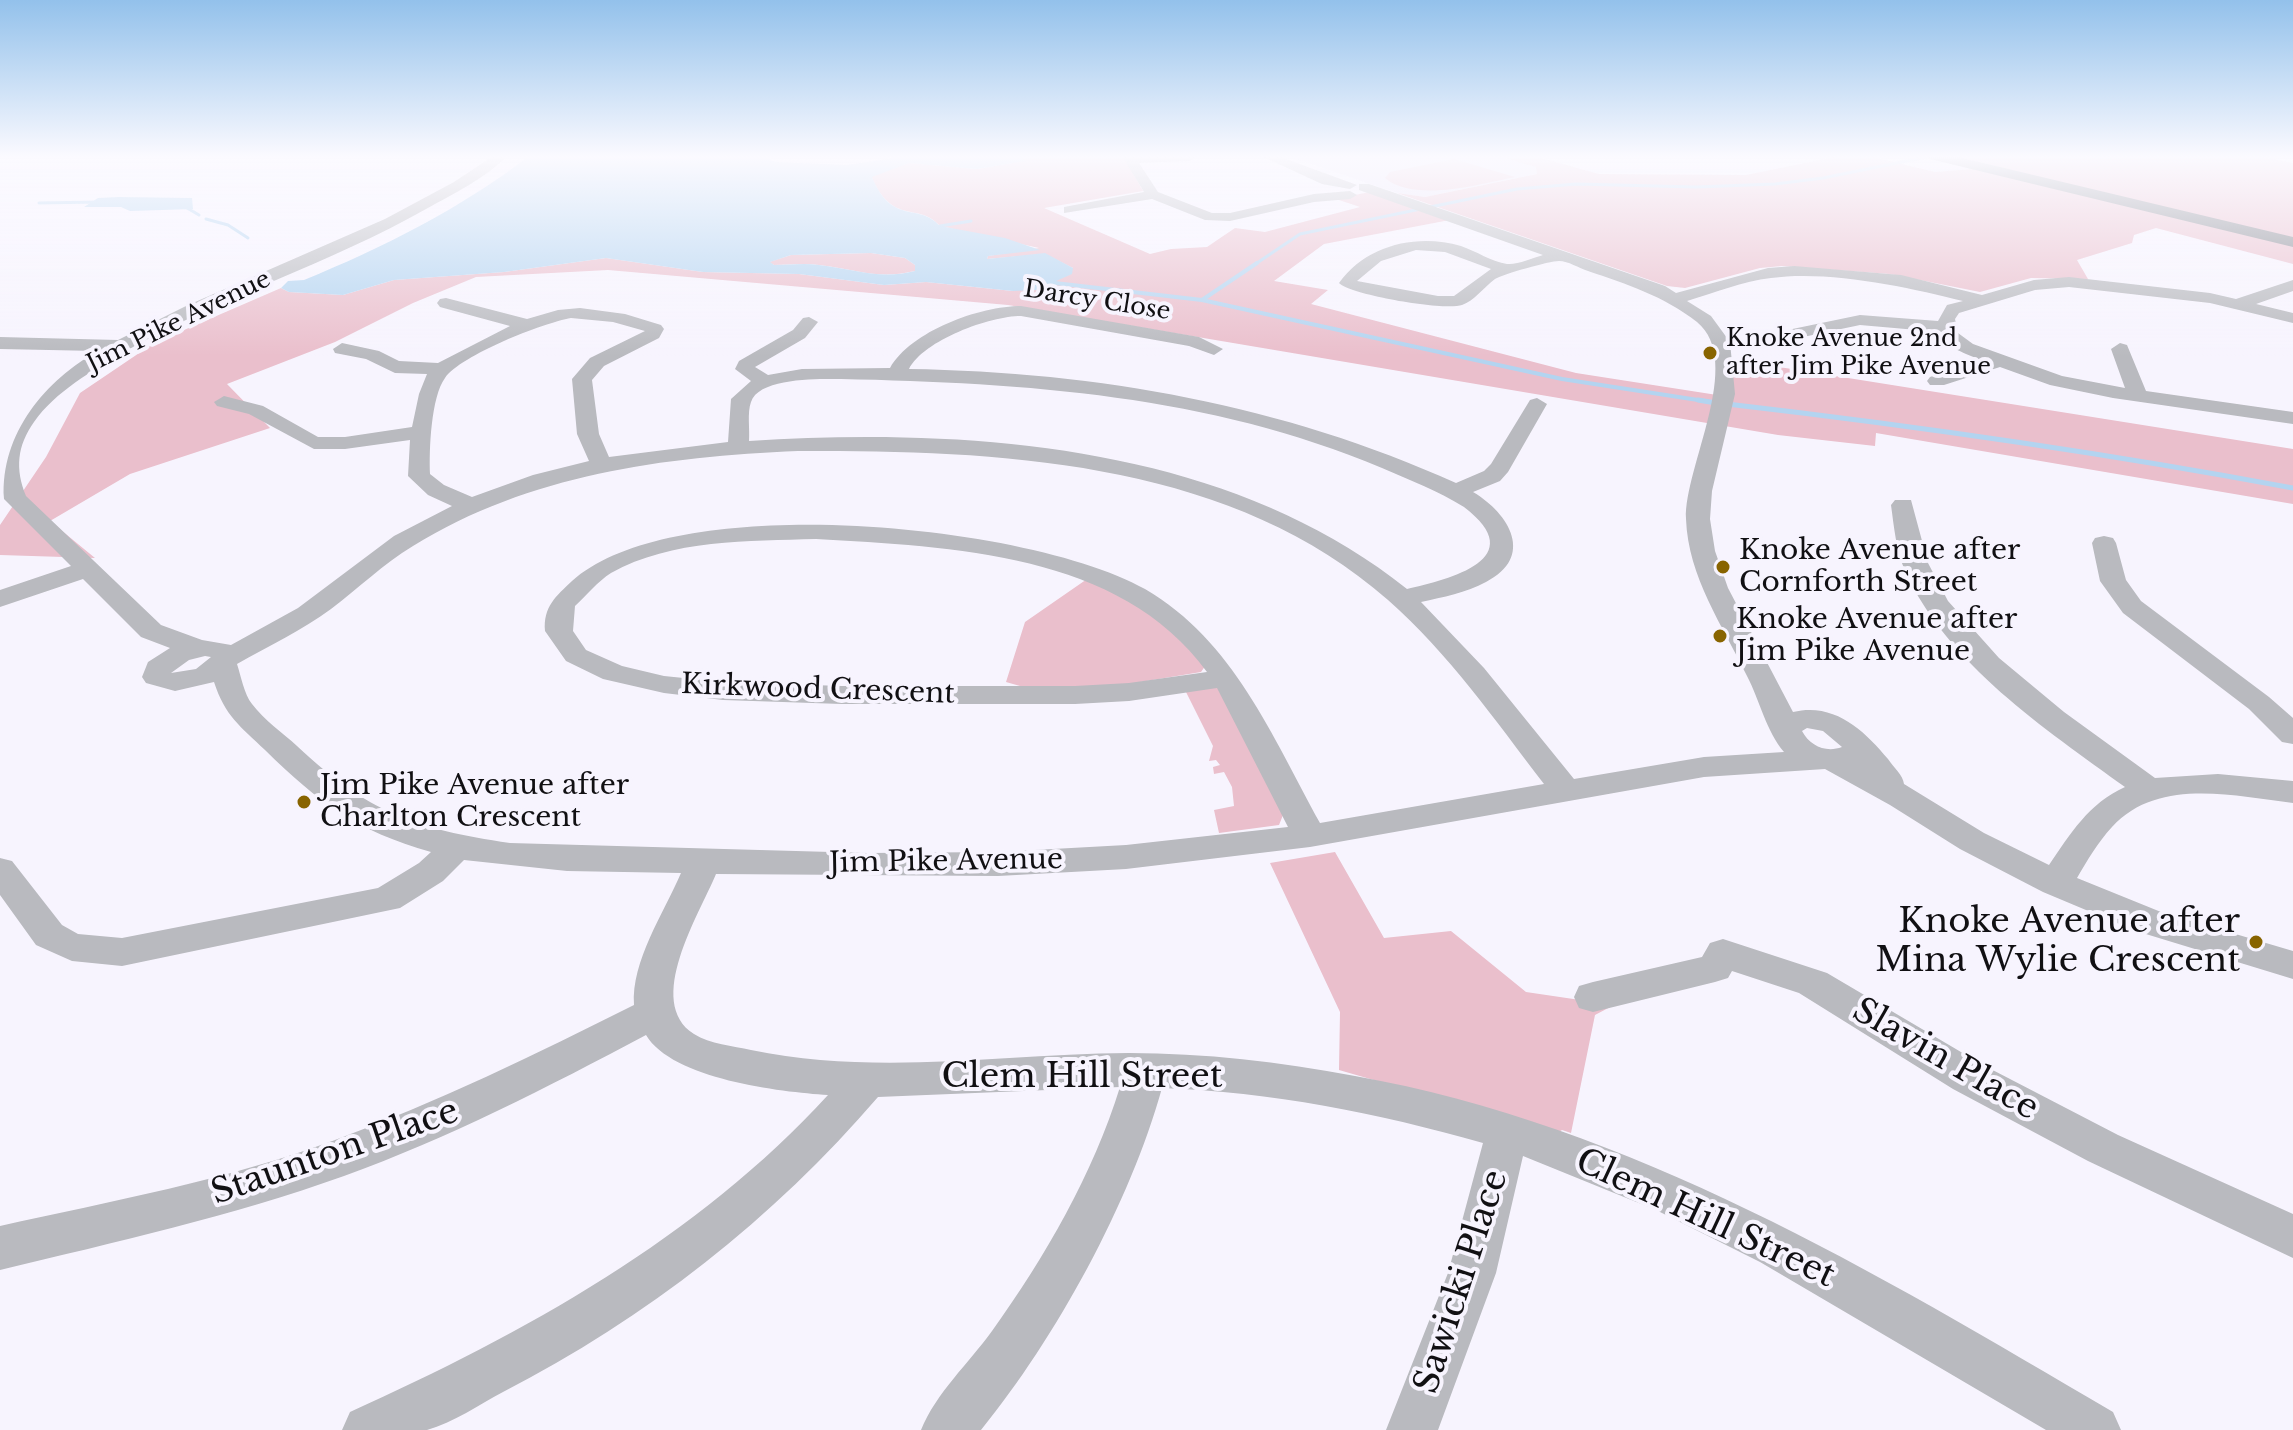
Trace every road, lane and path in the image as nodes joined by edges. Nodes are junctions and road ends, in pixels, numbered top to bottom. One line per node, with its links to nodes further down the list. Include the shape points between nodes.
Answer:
1 (389, 223): 18 (street, Jim Pike Avenue)
2 (1463, 223): 5 (street)
3 (2211, 223): 4 (main road)
4 (2293, 242)
5 (1563, 257): 6 (street); 8 (street)
6 (1506, 269): 6 (street, via 1484,278 1458,301 1347,283 1376,256 1430,245)
7 (2293, 285): 11 (street)
8 (1667, 296): 9 (street, via 1794,271 1893,278); 45 (street, via 1699,314 1721,342 1724,402 1700,491 1698,519 1715,588)
9 (1982, 301): 11 (street, via 2034,285 2069,282); 14 (street, via 1947,314)
10 (446, 303): 13 (street)
11 (2239, 304): 15 (street)
12 (809, 322): 25 (street, via 799,334 748,361 745,369)
13 (529, 326): 23 (street); 33 (street, via 574,312 655,329 597,362 582,379 588,434)
14 (1947, 327): 16 (street, via 1860,320); 22 (street, via 1955,341)
15 (2290, 328)
16 (1784, 336)
17 (0, 343): 18 (street)
18 (122, 346): 38 (street, Jim Pike Avenue, via 69,377 38,404 17,432 6,461 16,499)
19 (342, 349): 23 (street, via 405,369)
20 (1214, 349): 24 (street, Darcy Close, via 1021,311 994,311 973,317 913,353)
21 (2120, 349): 27 (street)
22 (1999, 361): 26 (street); 27 (street, via 2057,381)
23 (442, 369): 31 (street, via 430,385)
24 (897, 374): 25 (street, via 798,375); 34 (street, via 1049,381 1185,400 1307,432)
25 (765, 381): 32 (street, via 741,399)
26 (1937, 381)
27 (2138, 396): 30 (street)
28 (224, 402): 31 (street, via 256,410 314,443)
29 (1537, 404): 34 (street, via 1492,476)
30 (2293, 418)
31 (423, 432): 36 (street, via 419,476)
32 (738, 448): 33 (street); 39 (street, via 923,446 1131,472 1263,514 1326,545)
33 (602, 465): 36 (street)
34 (1455, 492): 39 (street, via 1495,524 1503,545 1499,559 1473,579)
35 (1903, 505): 53 (street, via 1917,569 1963,635 2050,717)
36 (472, 506): 42 (street, via 404,540 316,608)
37 (2104, 543): 50 (street, via 2113,581 2132,607)
38 (88, 569): 40 (street); 41 (street, Jim Pike Avenue)
39 (1403, 598): 54 (street, via 1455,651)
40 (0, 599)
41 (151, 631): 42 (street, Jim Pike Avenue); 43 (street)
42 (213, 655): 43 (street, via 170,658); 46 (street, via 208,674); 47 (street)
43 (158, 668): 46 (street, Jim Pike Avenue, via 156,677 161,680)
44 (1226, 678): 44 (street, Kirkwood Crescent, via 1098,694 714,692 647,681 588,662 562,643 558,625 561,607 582,581 628,556 669,543 767,533 910,537 1043,559 1099,577 1165,613); 56 (street, Kirkwood Crescent)
45 (1763, 678): 48 (street, via 1798,710); 49 (street)
46 (186, 681): 47 (street, Jim Pike Avenue)
47 (232, 698): 57 (street, Jim Pike Avenue, via 313,779 348,806 408,834)
48 (1817, 719): 49 (street, Jim Pike Avenue, via 1796,721); 51 (street, via 1845,730)
49 (1786, 731): 51 (street, via 1799,748); 52 (street, Jim Pike Avenue)
50 (2293, 735)
51 (1838, 755): 52 (street, Jim Pike Avenue); 60 (street, via 1972,841)
52 (1704, 767): 54 (street, Jim Pike Avenue)
53 (2149, 789): 55 (street, via 2215,784); 60 (street, via 2120,801 2100,818)
54 (1566, 791): 56 (street, Jim Pike Avenue)
55 (2293, 792)
56 (1310, 836): 58 (street, Jim Pike Avenue, via 1126,857 998,864)
57 (456, 847): 58 (street, Jim Pike Avenue, via 552,858); 59 (street, via 431,872 387,899 122,952 72,947 49,935)
58 (704, 861): 63 (street, via 653,978)
59 (0, 870)
60 (2055, 883): 61 (street, via 2149,922)
61 (2293, 965)
62 (1593, 997): 67 (street, Slavin Place, via 1715,968 1723,953 1813,983 1932,1056 2076,1134)
63 (654, 1013): 65 (street, Clem Hill Street, via 675,1043 699,1054 763,1071); 68 (street, Staunton Place, via 478,1102 340,1158 221,1196)
64 (1145, 1071): 65 (street, Clem Hill Street); 66 (street, Clem Hill Street, via 1321,1087); 70 (street, via 1112,1166 1069,1256 1009,1352)
65 (867, 1081): 69 (street, via 799,1153 717,1226 619,1298 507,1365)
66 (1507, 1133): 71 (street, Sawicki Place, via 1472,1273); 72 (street, Clem Hill Street, via 1615,1171 1729,1222 1851,1286)
67 (2293, 1237)
68 (0, 1248)
69 (368, 1430)
70 (947, 1430)
71 (1412, 1430)
72 (2095, 1430)

